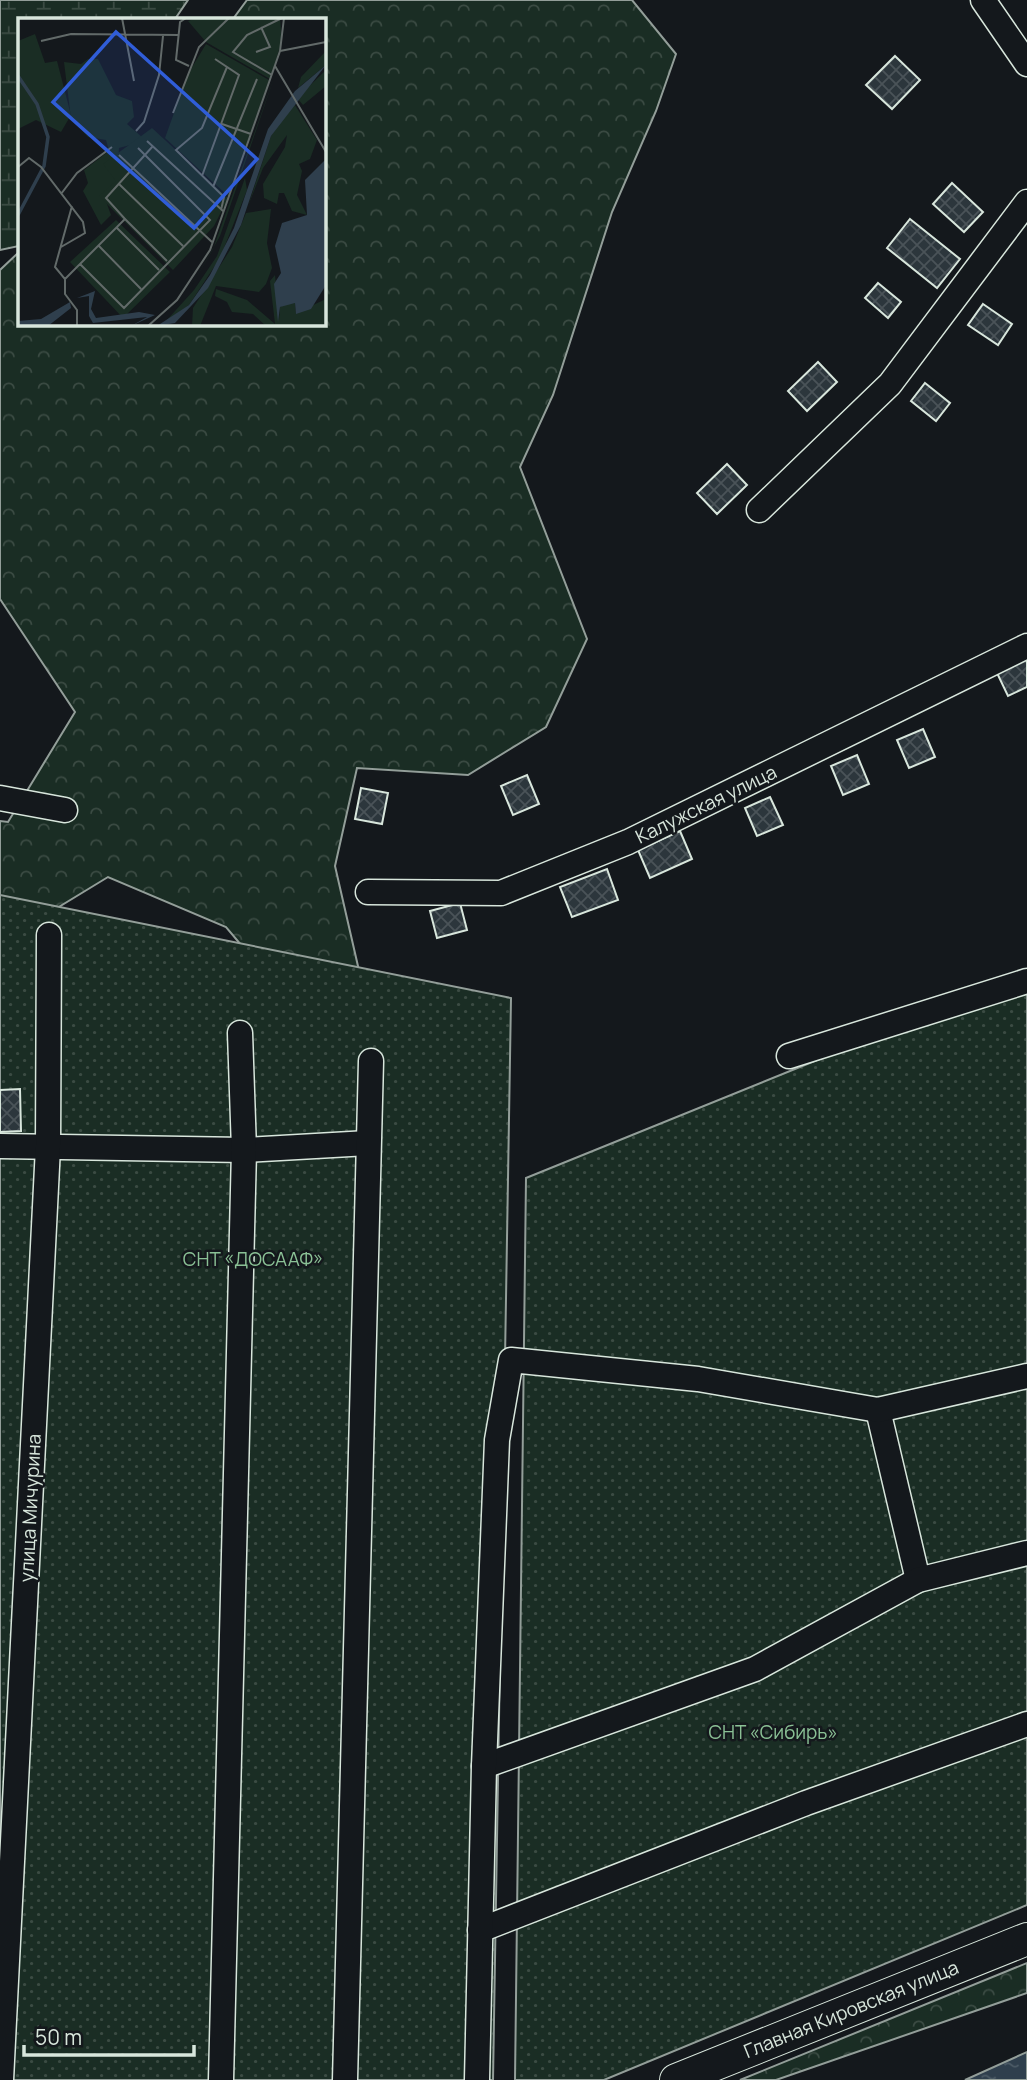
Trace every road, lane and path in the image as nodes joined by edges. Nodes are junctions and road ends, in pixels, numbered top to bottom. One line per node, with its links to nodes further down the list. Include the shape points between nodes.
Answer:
1 (983, 0): 2 (street)
2 (1027, 64)
3 (1027, 202): 4 (street, via 890,384)
4 (759, 510)
5 (1027, 646): 8 (street, Калужская улица, via 628,842 501,893)
6 (0, 798): 7 (street)
7 (65, 810)
8 (368, 892)
9 (49, 935): 16 (street, улица Мичурина)
10 (1027, 981): 12 (street)
11 (240, 1033): 17 (street)
12 (789, 1056)
13 (370, 1061): 14 (street)
14 (368, 1143): 17 (street); 28 (street)
15 (0, 1146): 16 (street)
16 (48, 1147): 17 (street); 26 (street, улица Мичурина)
17 (244, 1150): 27 (street)
18 (1027, 1376): 19 (street)
19 (878, 1410): 21 (street); 23 (street, via 698,1379 511,1360 497,1440)
20 (1027, 1553): 21 (street)
21 (918, 1580): 23 (street, via 755,1669)
22 (1027, 1724): 24 (street, via 806,1803)
23 (484, 1766): 24 (street)
24 (480, 1930): 29 (street)
25 (1027, 1939): 30 (main road, Главная Кировская улица)
26 (1, 2080)
27 (221, 2080)
28 (345, 2080)
29 (478, 2080)
30 (676, 2080)

